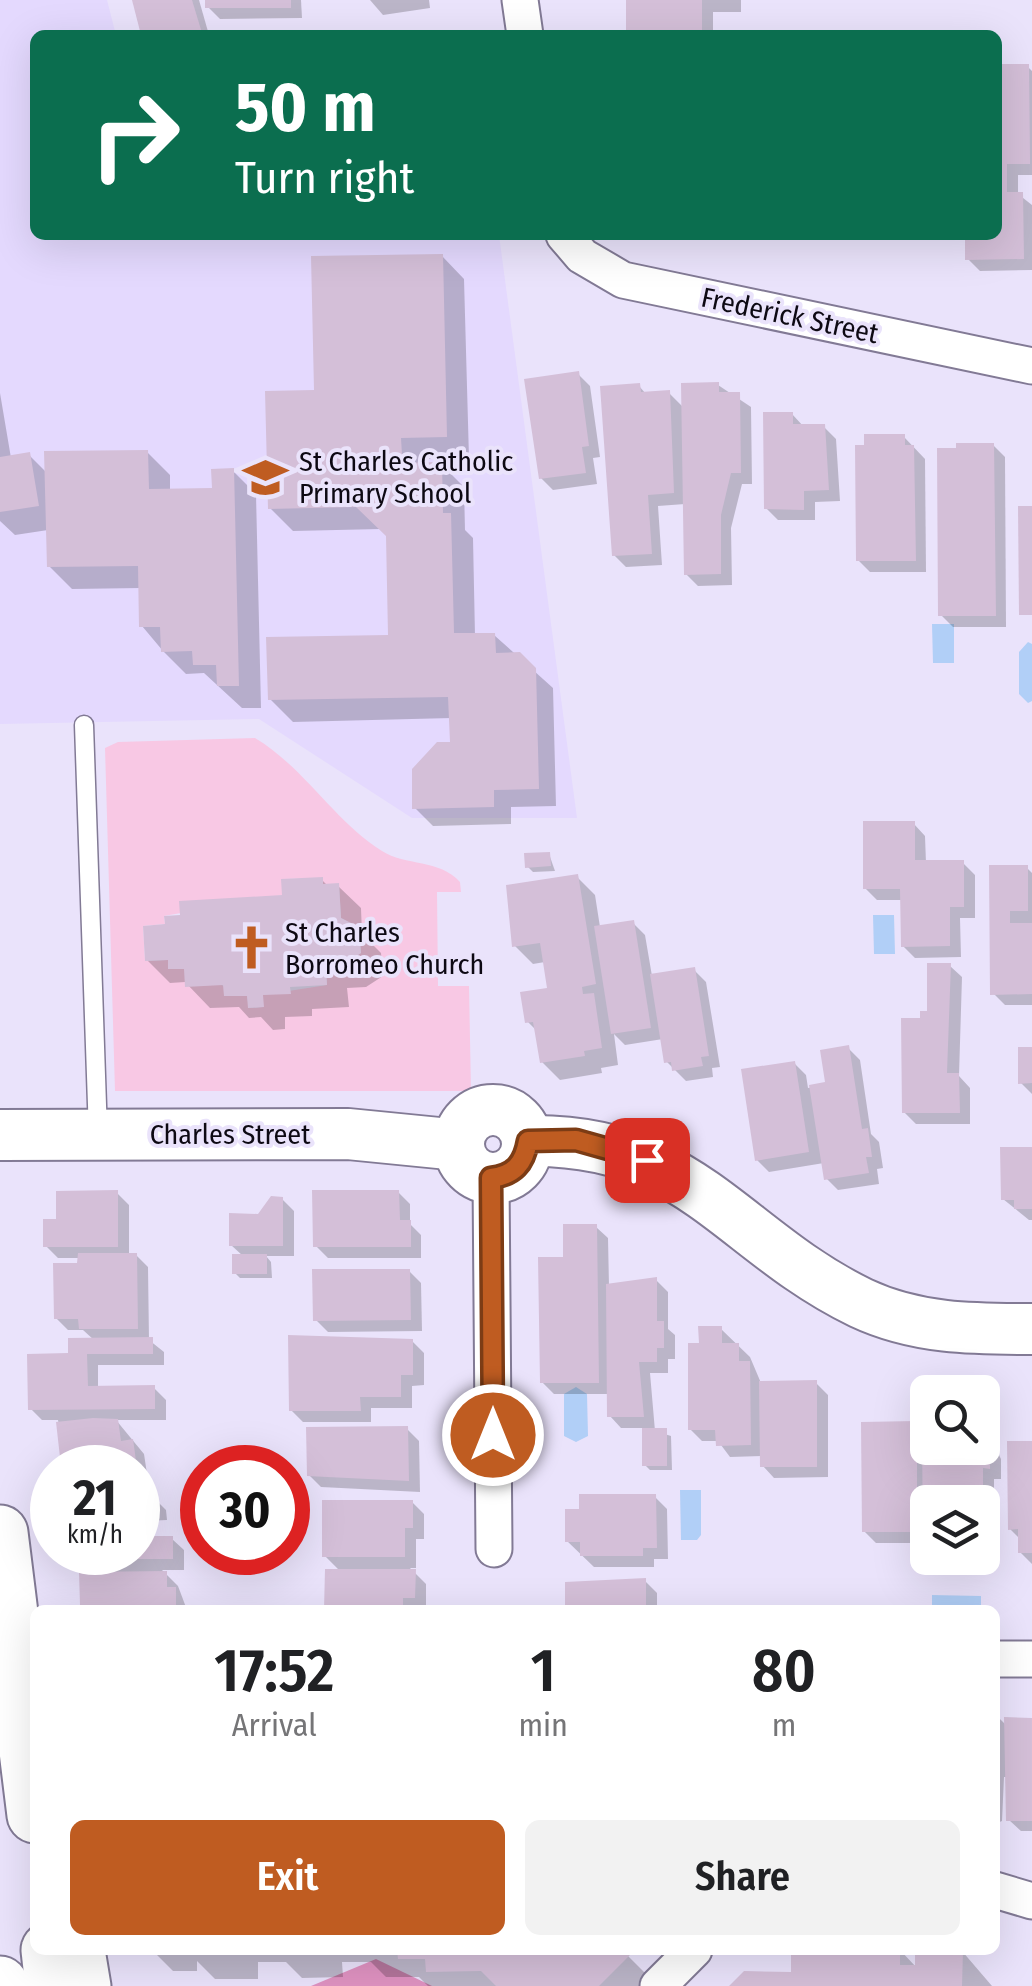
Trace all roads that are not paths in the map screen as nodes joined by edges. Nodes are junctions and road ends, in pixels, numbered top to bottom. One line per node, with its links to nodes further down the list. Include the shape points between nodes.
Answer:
1 (520, 0): 2 (street)
2 (524, 30)
3 (568, 240): 4 (street, Frederick Street, via 623,280)
4 (1032, 366)
5 (84, 725): 6 (lane)
6 (98, 1134): 7 (street, Charles Street); 8 (street, Charles Street, via 348,1134)
7 (0, 1135)
8 (475, 1162): 9 (street, via 460,1134 474,1115 495,1110 520,1123 528,1141 576,1140 647,1160 835,1290 894,1316 962,1329); 11 (street)
9 (1032, 1329)
10 (0, 1533): 14 (highway)
11 (494, 1549)
12 (1000, 1659): 13 (street)
13 (1032, 1659)
14 (30, 1774)
15 (1000, 1891): 16 (street)
16 (1032, 1901)
17 (50, 1955): 19 (highway)
18 (89, 1955): 20 (street)
19 (53, 1986)
20 (93, 1986)

